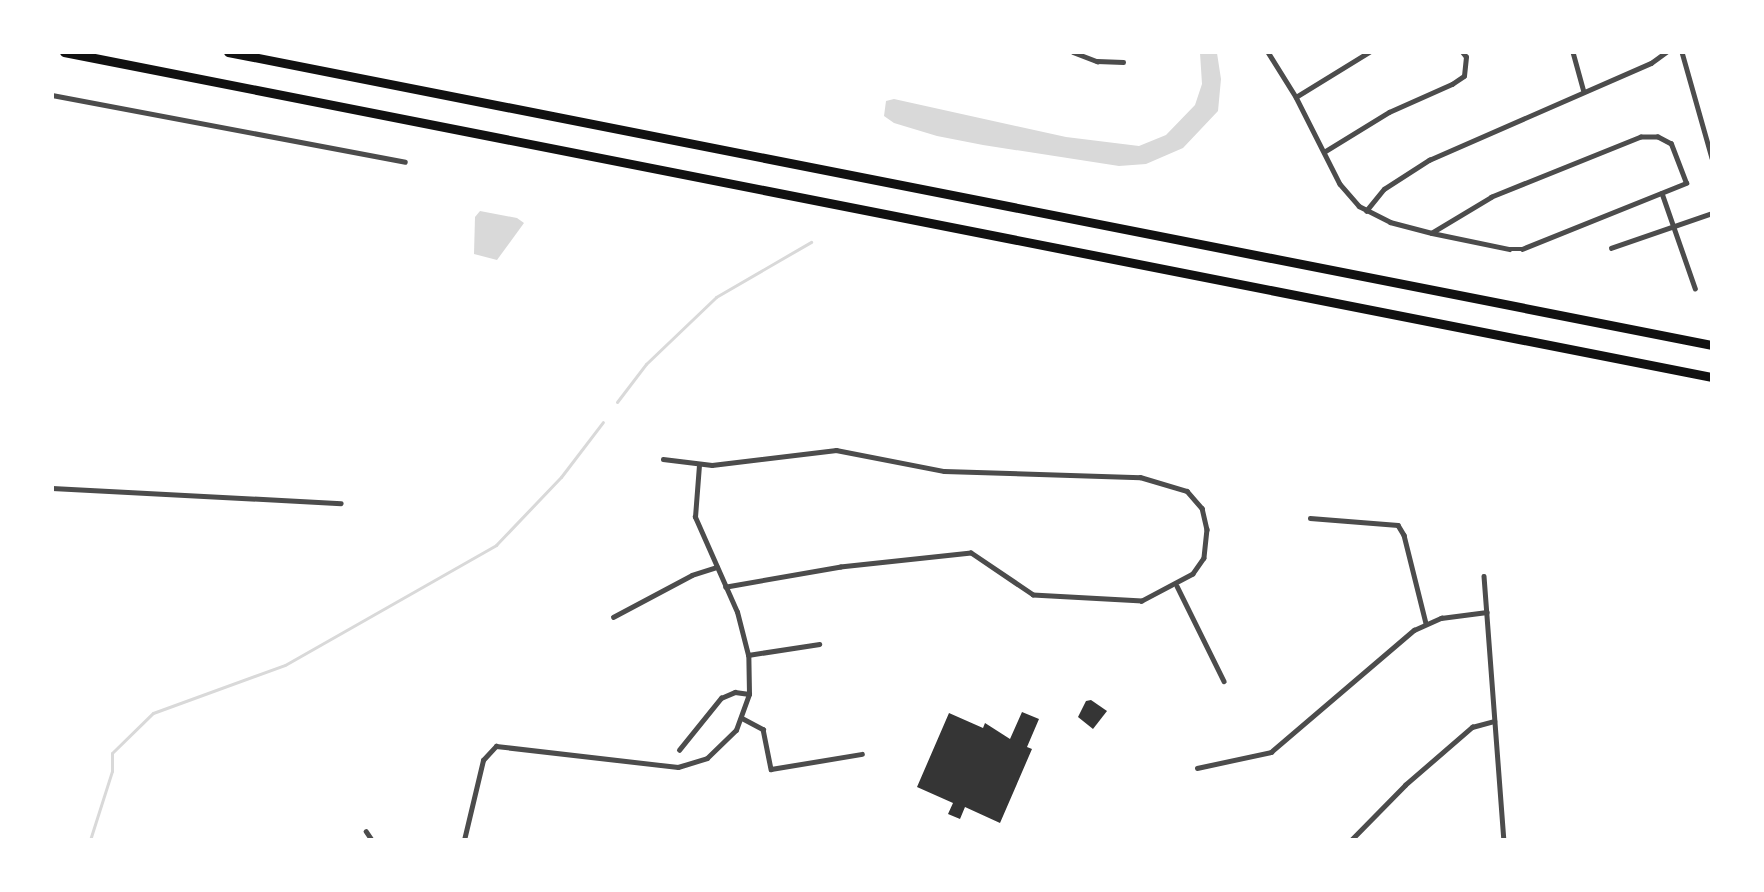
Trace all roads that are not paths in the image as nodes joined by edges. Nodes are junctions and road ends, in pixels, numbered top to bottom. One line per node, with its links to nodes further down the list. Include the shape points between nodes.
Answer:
1 (64, 52): 25 (highway)
2 (228, 52): 24 (highway)
3 (1073, 52): 10 (street, via 1098,62)
4 (1268, 52): 13 (street)
5 (1368, 52): 13 (street)
6 (1462, 52): 14 (street, via 1466,57 1464,76 1389,112)
7 (1573, 52): 11 (street)
8 (1666, 52): 11 (street)
9 (1682, 52): 15 (street)
10 (1123, 62)
11 (1584, 92): 18 (street, via 1429,160 1384,189)
12 (52, 95): 16 (street)
13 (1296, 98): 14 (street)
14 (1324, 152): 18 (street, via 1340,183)
15 (1712, 158)
16 (405, 162)
17 (1662, 193): 20 (street); 21 (street, via 1522,249); 21 (street, via 1686,183 1671,144 1658,136 1641,137 1492,197)
18 (1366, 211): 21 (street)
19 (1712, 213): 20 (street)
20 (1673, 225): 22 (street); 23 (street)
21 (1432, 233)
22 (1611, 248)
23 (1695, 288)
24 (1712, 345)
25 (1712, 377)
26 (663, 459): 27 (street)
27 (699, 465): 31 (street, via 695,517 705,548); 33 (street, via 837,450 944,471 1053,472 1161,481 1178,486 1195,498 1207,529 1204,558 1193,574)
28 (52, 488): 29 (street)
29 (341, 503)
30 (1310, 518): 37 (street, via 1398,525 1404,535)
31 (717, 567): 34 (street); 36 (street, via 692,575)
32 (1484, 576): 35 (street)
33 (1177, 586): 34 (street, via 1142,601 1043,598 1021,588 971,553 841,567); 40 (street)
34 (726, 587): 39 (street)
35 (1487, 612): 37 (street); 43 (street)
36 (613, 617)
37 (1426, 623): 46 (street, via 1283,745 1261,757)
38 (819, 644): 39 (street)
39 (748, 655): 41 (street)
40 (1224, 681)
41 (749, 694): 42 (street); 44 (street, via 735,692 721,698)
42 (742, 718): 45 (street, via 763,729 771,769); 49 (street, via 719,750 694,764 678,767 496,746 483,760)
43 (1494, 721): 50 (street, via 1472,727); 51 (street)
44 (679, 750)
45 (862, 754)
46 (1197, 768)
47 (366, 831): 48 (street)
48 (372, 840)
49 (464, 840)
50 (1351, 840)
51 (1504, 840)

